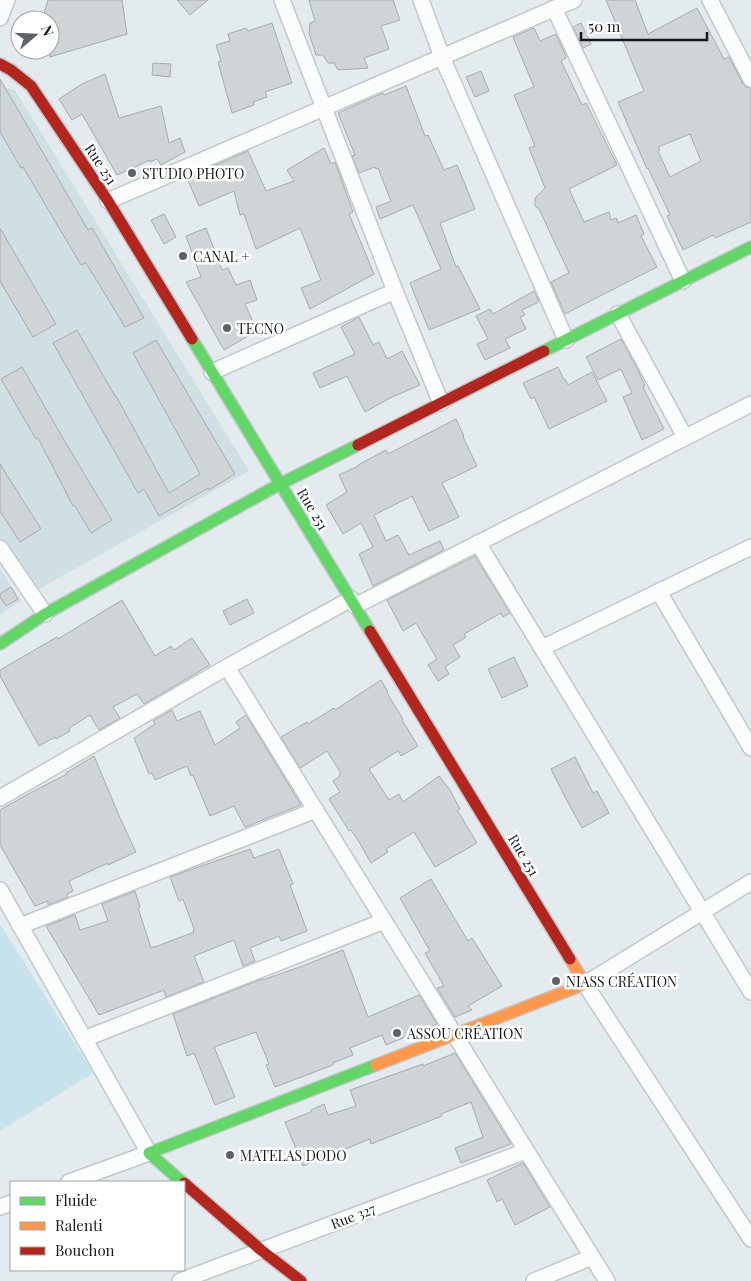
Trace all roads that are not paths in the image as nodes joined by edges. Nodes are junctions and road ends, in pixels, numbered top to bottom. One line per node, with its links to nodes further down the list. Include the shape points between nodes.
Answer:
1 (7, 0): 7 (street)
2 (282, 0): 11 (street)
3 (421, 0): 8 (street)
4 (574, 0): 6 (street)
5 (710, 0): 10 (street)
6 (554, 8): 8 (street); 14 (street)
7 (0, 18)
8 (442, 57): 11 (street); 17 (street)
9 (0, 64): 12 (main road, Rue 251, via 31,86)
10 (751, 79)
11 (324, 108): 12 (street); 15 (street)
12 (108, 201): 18 (main road, Rue 251)
13 (751, 247): 14 (main road)
14 (683, 281): 16 (main road)
15 (395, 290): 18 (street); 19 (street)
16 (618, 314): 17 (main road); 21 (street)
17 (566, 340): 19 (main road)
18 (212, 372): 22 (main road, Rue 251)
19 (441, 403): 22 (main road)
20 (751, 404): 21 (street)
21 (685, 438): 23 (street)
22 (280, 484): 27 (main road, Rue 251); 28 (main road)
23 (478, 543): 27 (street); 30 (street)
24 (751, 547): 26 (street)
25 (0, 548): 28 (street)
26 (659, 592): 30 (street); 32 (street)
27 (353, 602): 31 (street); 40 (main road, Rue 251)
28 (45, 614): 29 (main road)
29 (0, 644)
30 (542, 648): 37 (street)
31 (227, 666): 33 (street); 34 (street)
32 (751, 748)
33 (0, 798)
34 (316, 810): 38 (street); 39 (street)
35 (751, 882): 37 (street)
36 (0, 890): 39 (street)
37 (702, 912): 40 (street); 41 (street)
38 (384, 921): 42 (street); 43 (street)
39 (20, 926): 43 (street)
40 (585, 984): 42 (main road); 49 (street)
41 (751, 992)
42 (455, 1035): 44 (street); 45 (main road)
43 (84, 1039): 45 (street)
44 (526, 1151): 50 (street, Rue 327); 51 (street)
45 (149, 1153): 46 (street); 47 (main road)
46 (71, 1181)
47 (181, 1181)
48 (185, 1185): 50 (main road)
49 (751, 1239)
50 (262, 1250): 52 (street, Rue 327); 53 (main road)
51 (592, 1257): 54 (street); 55 (street)
52 (180, 1281)
53 (301, 1281)
54 (534, 1281)
55 (607, 1281)

